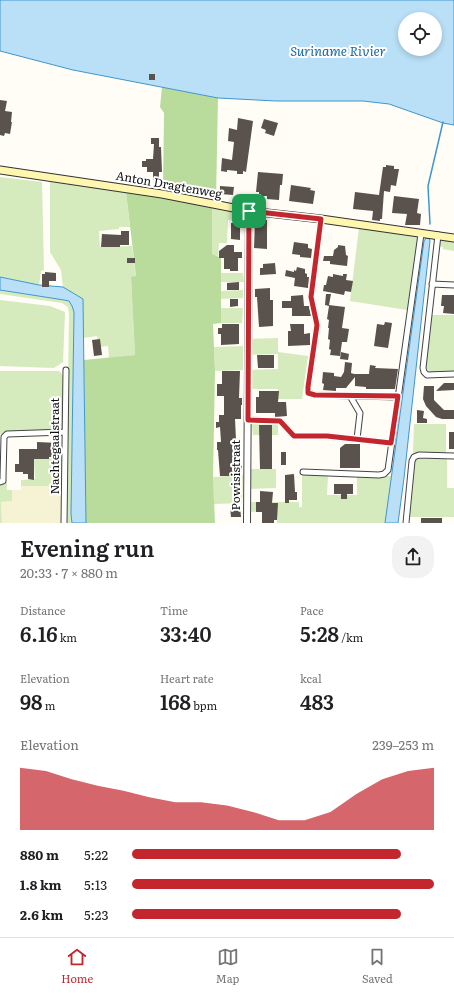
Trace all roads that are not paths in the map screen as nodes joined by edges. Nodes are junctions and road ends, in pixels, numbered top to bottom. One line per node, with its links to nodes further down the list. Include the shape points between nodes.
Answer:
1 (0, 170): 2 (main road, Anton Dragtenweg, via 162,194)
2 (249, 211): 3 (main road, Anton Dragtenweg); 13 (street, Powisistraat)
3 (321, 219): 4 (main road, Anton Dragtenweg); 11 (street, via 311,297 317,325 308,393)
4 (421, 234): 5 (main road, Anton Dragtenweg); 12 (street)
5 (438, 235): 6 (main road, Anton Dragtenweg); 7 (street)
6 (454, 238)
7 (432, 284): 8 (street); 10 (street, via 422,368 427,375)
8 (454, 285)
9 (66, 370): 14 (street, Nachtegaalstraat)
10 (454, 374)
11 (350, 396): 12 (street); 15 (street, via 360,413)
12 (398, 396): 16 (street)
13 (248, 420): 15 (street, via 280,421 294,436); 21 (street, Powisistraat)
14 (65, 432): 19 (street, via 5,435 3,481); 20 (street, Nachtegaalstraat)
15 (357, 439): 16 (street)
16 (391, 443): 18 (street, via 388,470 384,474)
17 (454, 456): 22 (street, via 414,457)
18 (302, 472)
19 (0, 482)
20 (64, 523)
21 (247, 523)
22 (406, 523)

